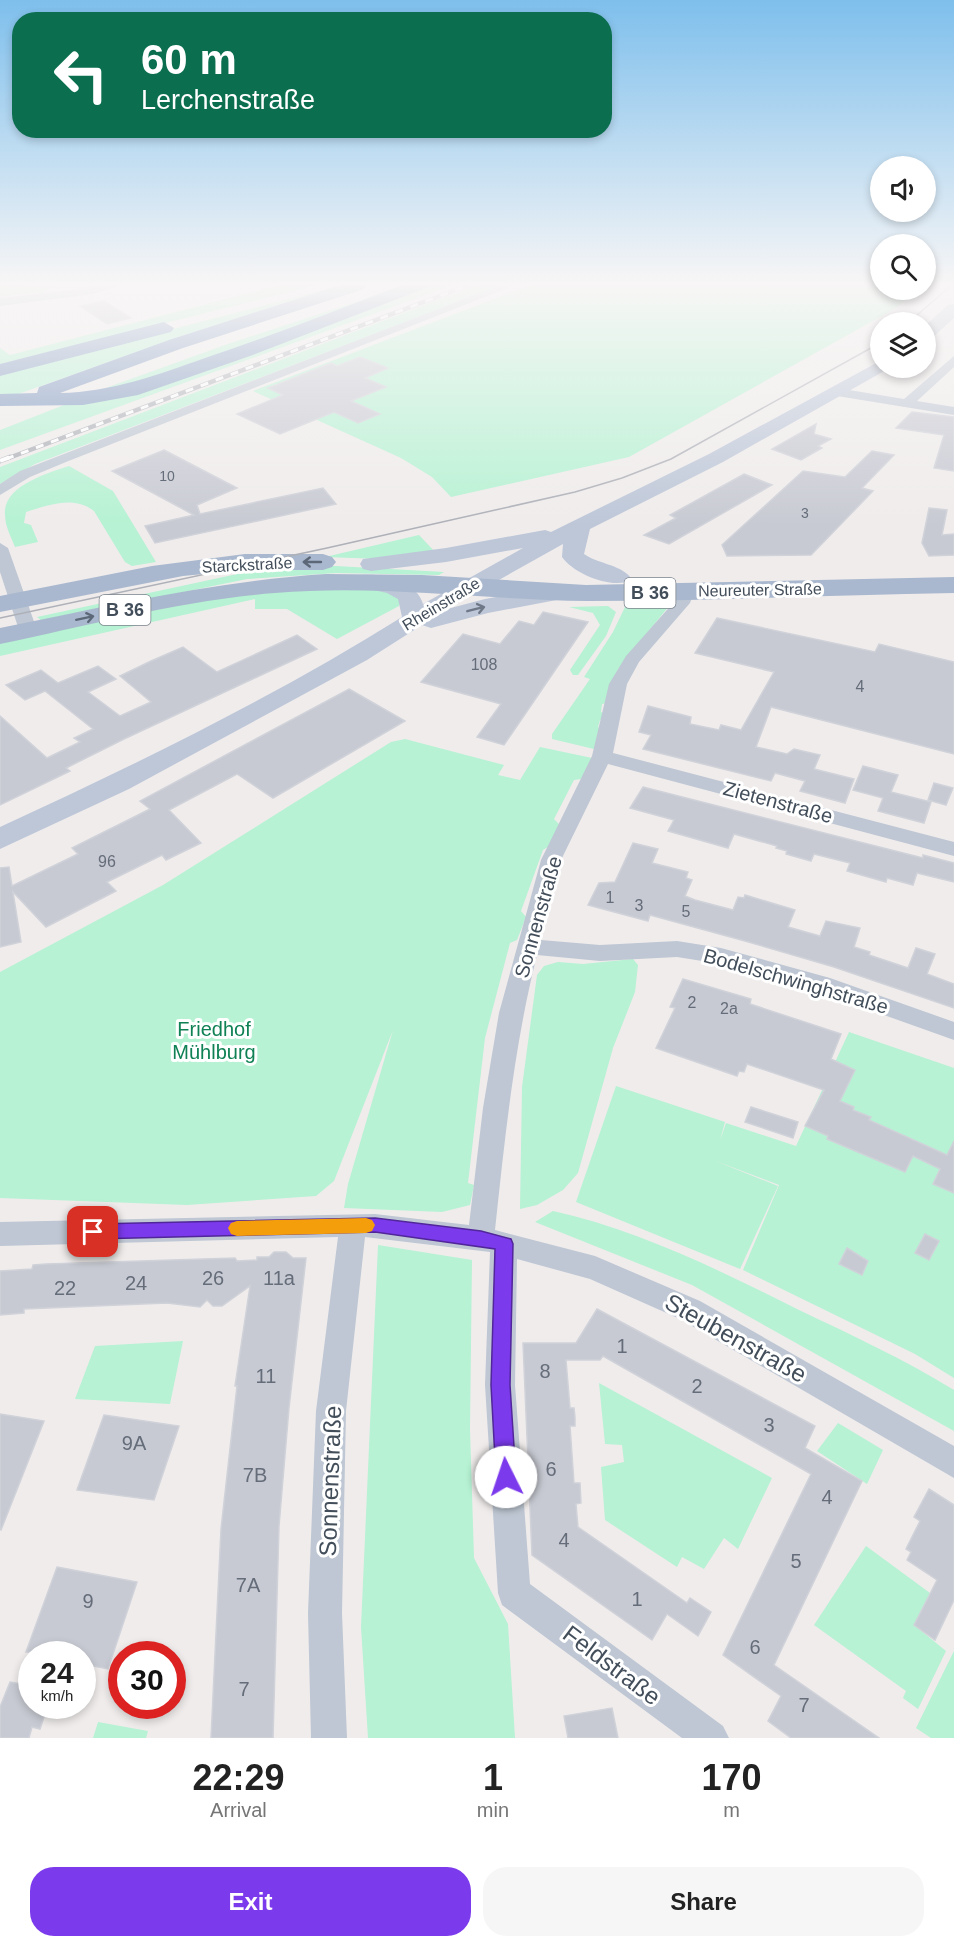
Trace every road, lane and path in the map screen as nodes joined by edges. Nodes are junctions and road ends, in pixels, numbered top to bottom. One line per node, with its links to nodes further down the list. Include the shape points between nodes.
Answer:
1 (26, 363): 7 (highway)
2 (138, 363): 8 (highway)
3 (140, 363): 8 (highway)
4 (211, 363): 11 (highway, via 131,391 82,399)
5 (308, 363): 15 (street, via 61,459 25,474)
6 (951, 363): 12 (street)
7 (7, 368)
8 (118, 370): 14 (highway)
9 (870, 372): 10 (main road, Rheinstraße)
10 (837, 393): 12 (street); 16 (main road, Rheinstraße)
11 (0, 400)
12 (906, 404): 13 (street)
13 (954, 411)
14 (5, 414)
15 (0, 491)
16 (571, 530): 19 (main road, Rheinstraße); 20 (main road); 21 (main road, via 573,557 587,567)
17 (0, 548): 27 (street)
18 (954, 570): 21 (main road, Neureuter Straße)
19 (497, 572): 20 (main road, Starckstraße / B 36); 21 (main road, Neureuter Straße); 24 (main road, Rheinstraße)
20 (367, 573): 22 (main road, Starckstraße / B 36); 27 (main road, Starckstraße / B 36, one-way to 27, via 246,562 161,572); 28 (main road, via 402,591 411,601); 29 (main road, Starckstraße / B 36, one-way to 20, via 222,592)
21 (618, 578)
22 (422, 583): 24 (main road, Neureuter Straße / B 36)
23 (954, 585): 25 (main road, Neureuter Straße / B 36)
24 (470, 586): 26 (main road, Neureuter Straße / B 36); 28 (main road, Rheinstraße)
25 (686, 592): 26 (main road, Neureuter Straße / B 36); 31 (street, Sonnenstraße, via 682,603 632,660 618,684)
26 (559, 593): 28 (main road, one-way to 26)
27 (9, 602): 29 (street)
28 (407, 624): 32 (main road, Rheinstraße, via 119,783)
29 (28, 630): 30 (main road, Starckstraße / B 36)
30 (0, 636)
31 (602, 756): 33 (street, Zietenstraße); 34 (street, Sonnenstraße, via 551,860)
32 (0, 840)
33 (954, 849)
34 (528, 946): 35 (street, Bodelschwinghstraße, via 574,952 663,948 704,952 790,975); 38 (street, Sonnenstraße, via 511,1013 495,1108)
35 (954, 1030)
36 (353, 1226): 37 (street, Steubenstraße); 38 (street, Steubenstraße, via 398,1226); 41 (street, Sonnenstraße, via 331,1411 325,1613)
37 (0, 1234)
38 (493, 1241): 39 (street, Steubenstraße, via 595,1268 690,1310); 40 (street, Sonnenstraße)
39 (954, 1463)
40 (514, 1593): 42 (street, Feldstraße)
41 (328, 1738)
42 (711, 1738)

